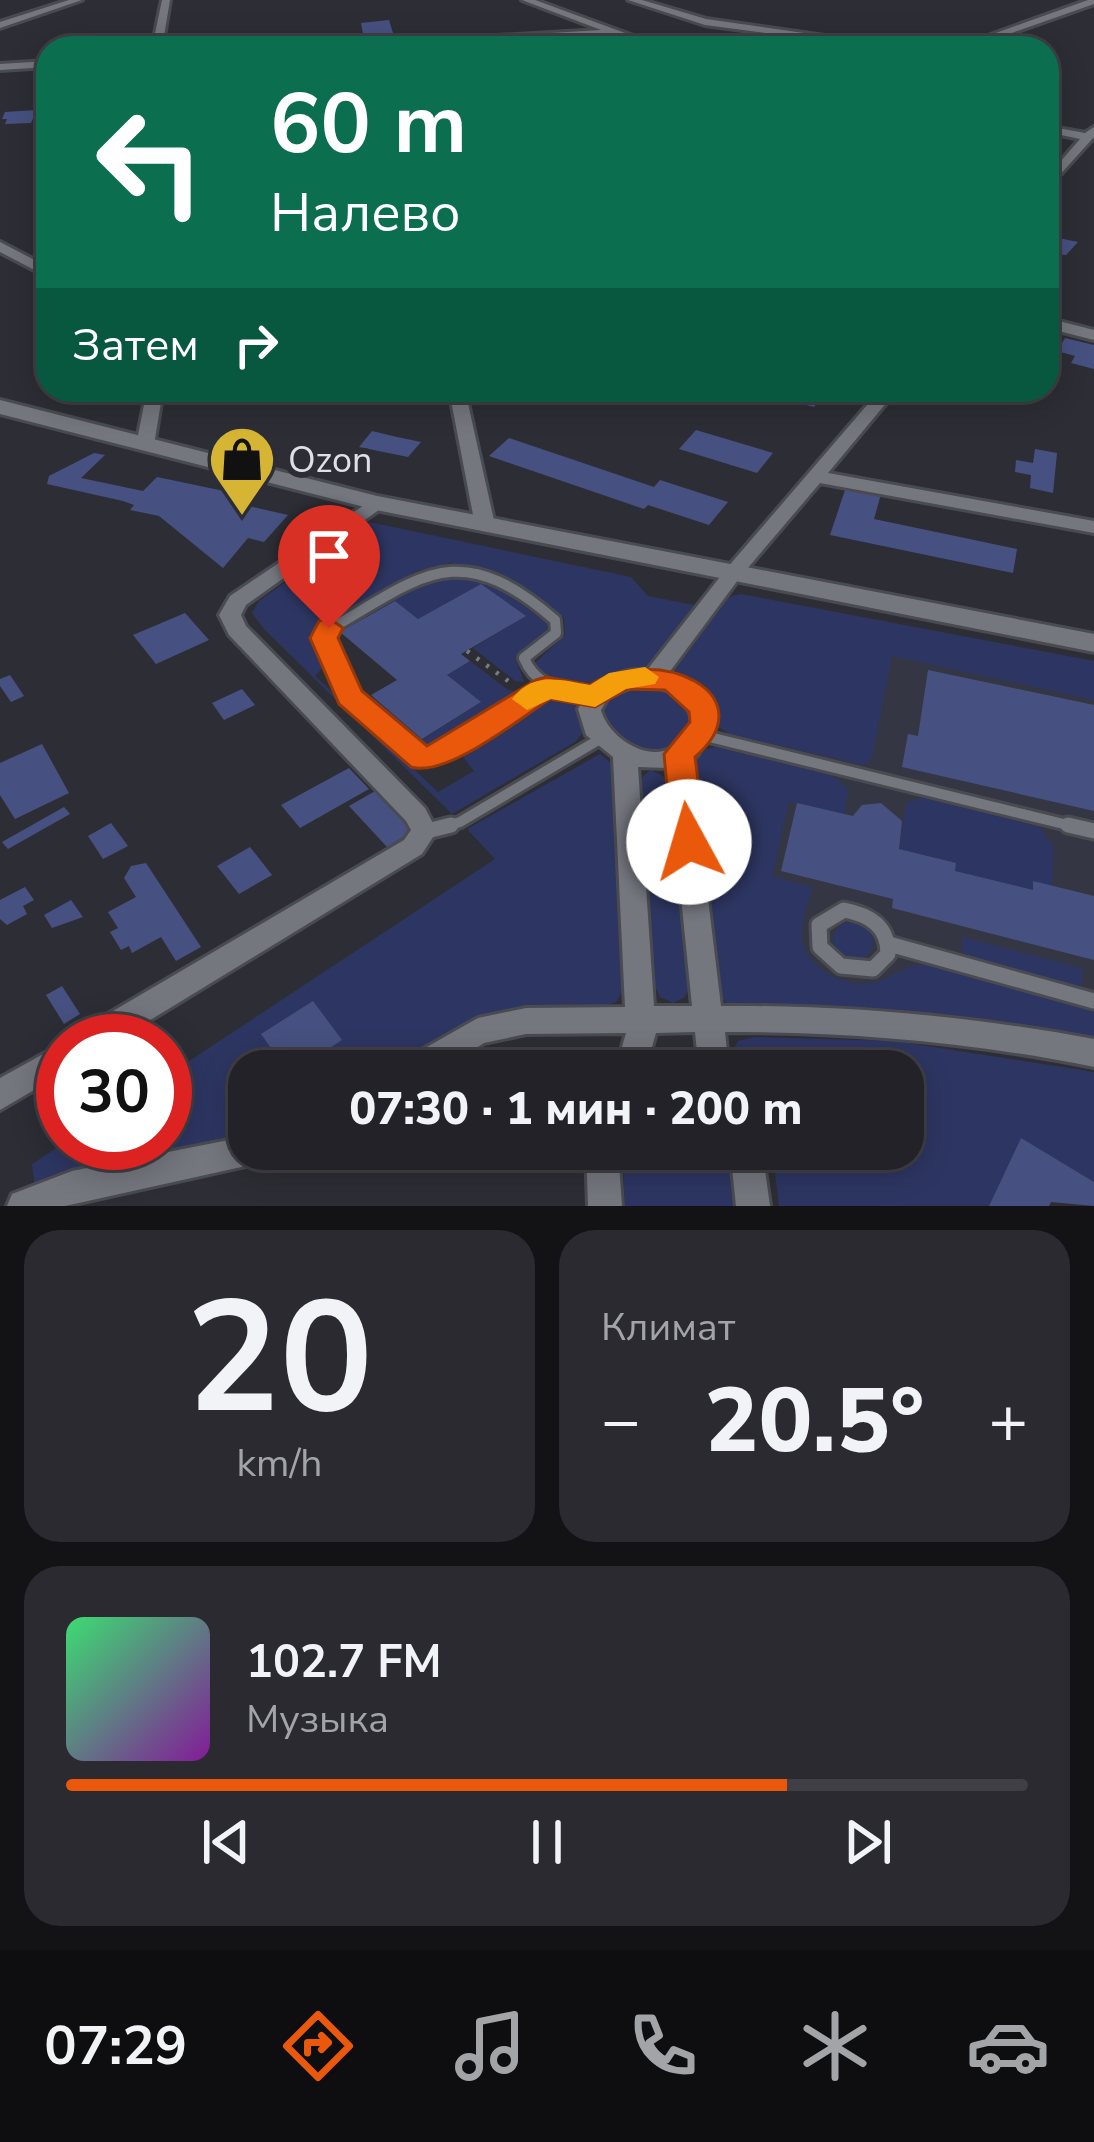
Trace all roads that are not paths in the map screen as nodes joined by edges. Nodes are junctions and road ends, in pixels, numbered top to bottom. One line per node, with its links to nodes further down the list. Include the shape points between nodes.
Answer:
1 (77, 0): 6 (street)
2 (166, 0): 8 (street)
3 (526, 0): 7 (street)
4 (632, 0): 11 (street, via 705,22)
5 (1094, 1): 12 (street)
6 (0, 25)
7 (610, 32): 9 (street); 10 (street)
8 (159, 36)
9 (543, 36)
10 (623, 36)
11 (812, 36)
12 (993, 36)
13 (36, 65): 14 (street)
14 (0, 67)
15 (1059, 130): 16 (street)
16 (1090, 134): 18 (street)
17 (1059, 163): 18 (street)
18 (1063, 164): 19 (street)
19 (1059, 169)
20 (0, 246): 21 (street)
21 (36, 266)
22 (1059, 325): 23 (street)
23 (1094, 335)
24 (153, 402): 28 (street)
25 (459, 402): 31 (street)
26 (879, 402): 29 (street)
27 (0, 407): 28 (street)
28 (145, 445): 30 (street)
29 (820, 477): 32 (street); 33 (street)
30 (376, 503): 31 (street); 42 (street, via 237,601 230,615)
31 (485, 525): 33 (street)
32 (1094, 527)
33 (734, 572): 34 (street); 35 (street)
34 (1094, 643)
35 (654, 677): 37 (street, via 619,680); 38 (street, via 696,698)
36 (540, 691): 36 (lane, via 422,759 350,697 325,632 430,572 480,574 555,620 556,633 524,658); 37 (lane)
37 (595, 696): 39 (street, via 590,723)
38 (701, 735): 40 (street); 43 (lane)
39 (600, 739): 41 (street); 42 (lane, via 460,821)
40 (679, 754): 41 (street); 47 (street)
41 (625, 755): 48 (street)
42 (424, 831): 46 (street, via 413,848)
43 (1094, 831)
44 (889, 944): 44 (lane, via 879,924 856,912 833,913 818,926 819,947 848,970 873,969); 45 (lane)
45 (1094, 1001)
46 (135, 1014)
47 (708, 1019): 48 (street); 51 (street); 52 (street, via 892,1022)
48 (640, 1020): 49 (street, via 502,1023); 50 (street)
49 (446, 1050)
50 (639, 1050)
51 (712, 1050)
52 (1094, 1053)
53 (36, 1073): 54 (street)
54 (0, 1095)
55 (228, 1156): 58 (street, via 72,1187)
56 (603, 1170): 59 (street)
57 (749, 1170): 60 (street)
58 (24, 1206)
59 (605, 1206)
60 (753, 1206)

